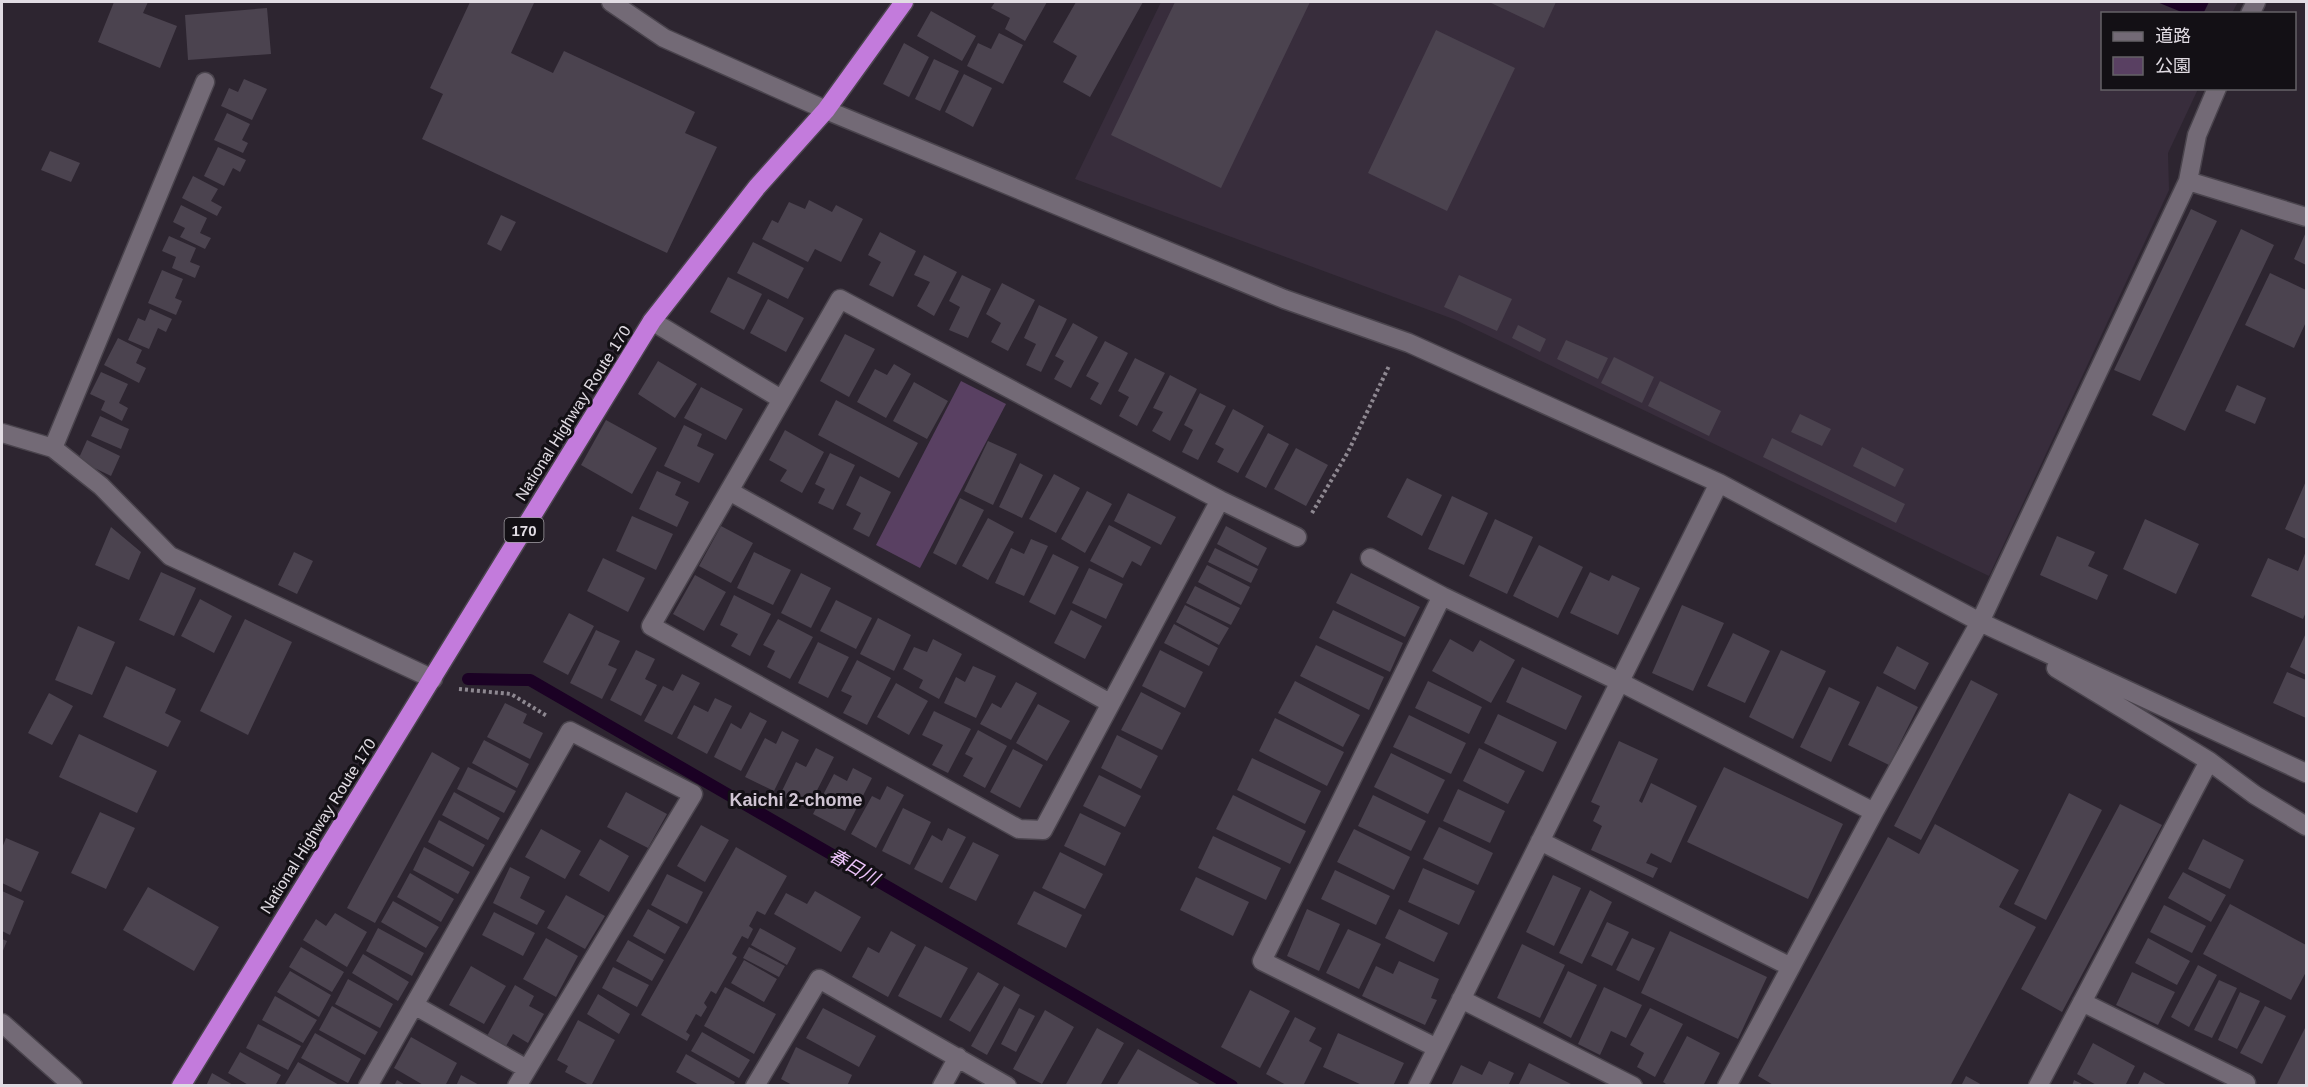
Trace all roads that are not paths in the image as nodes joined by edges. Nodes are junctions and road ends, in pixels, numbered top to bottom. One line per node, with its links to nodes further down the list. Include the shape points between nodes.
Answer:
1 (611, 2): 5 (street, via 664,38)
2 (904, 2): 5 (highway, National Highway Route 170 / 170)
3 (205, 82): 11 (street)
4 (2216, 90): 6 (street, via 2196,135)
5 (826, 110): 8 (highway, National Highway Route 170 / 170, via 758,187); 12 (street, via 1284,298 1409,343)
6 (2188, 181): 7 (street); 18 (street)
7 (2307, 217)
8 (652, 321): 9 (street); 19 (highway, National Highway Route 170 / 170)
9 (781, 399): 13 (street); 14 (street, via 840,299)
10 (2, 434): 11 (street)
11 (52, 448): 19 (street, via 101,486 170,556)
12 (1719, 483): 18 (street); 20 (street)
13 (729, 491): 21 (street); 21 (street, via 651,626 1019,829 1043,830)
14 (1220, 500): 15 (street); 21 (street)
15 (1297, 537)
16 (1370, 558): 17 (street)
17 (1442, 596): 20 (street); 32 (street, via 1262,961)
18 (1980, 622): 22 (street); 23 (street); 24 (street)
19 (433, 679): 38 (highway, National Highway Route 170 / 170)
20 (1620, 682): 24 (street); 26 (street)
21 (1110, 703)
22 (2209, 761): 25 (street); 29 (street)
23 (2307, 773)
24 (1874, 812): 27 (street)
25 (2307, 826)
26 (1540, 841): 27 (street); 28 (street)
27 (1791, 967): 46 (street)
28 (1461, 999): 32 (street); 35 (street)
29 (2082, 1002): 36 (street); 47 (street)
30 (414, 1005): 34 (street); 34 (street, via 570,731 693,794); 39 (street)
31 (2, 1023): 37 (street)
32 (1437, 1048): 44 (street)
33 (958, 1058): 41 (street, via 819,979); 42 (street); 43 (street)
34 (527, 1069): 40 (street)
35 (1599, 1078): 45 (street)
36 (2246, 1083)
37 (73, 1086)
38 (181, 1086)
39 (368, 1086)
40 (517, 1086)
41 (755, 1086)
42 (942, 1086)
43 (1007, 1086)
44 (1418, 1086)
45 (1633, 1086)
46 (1727, 1086)
47 (2038, 1086)

